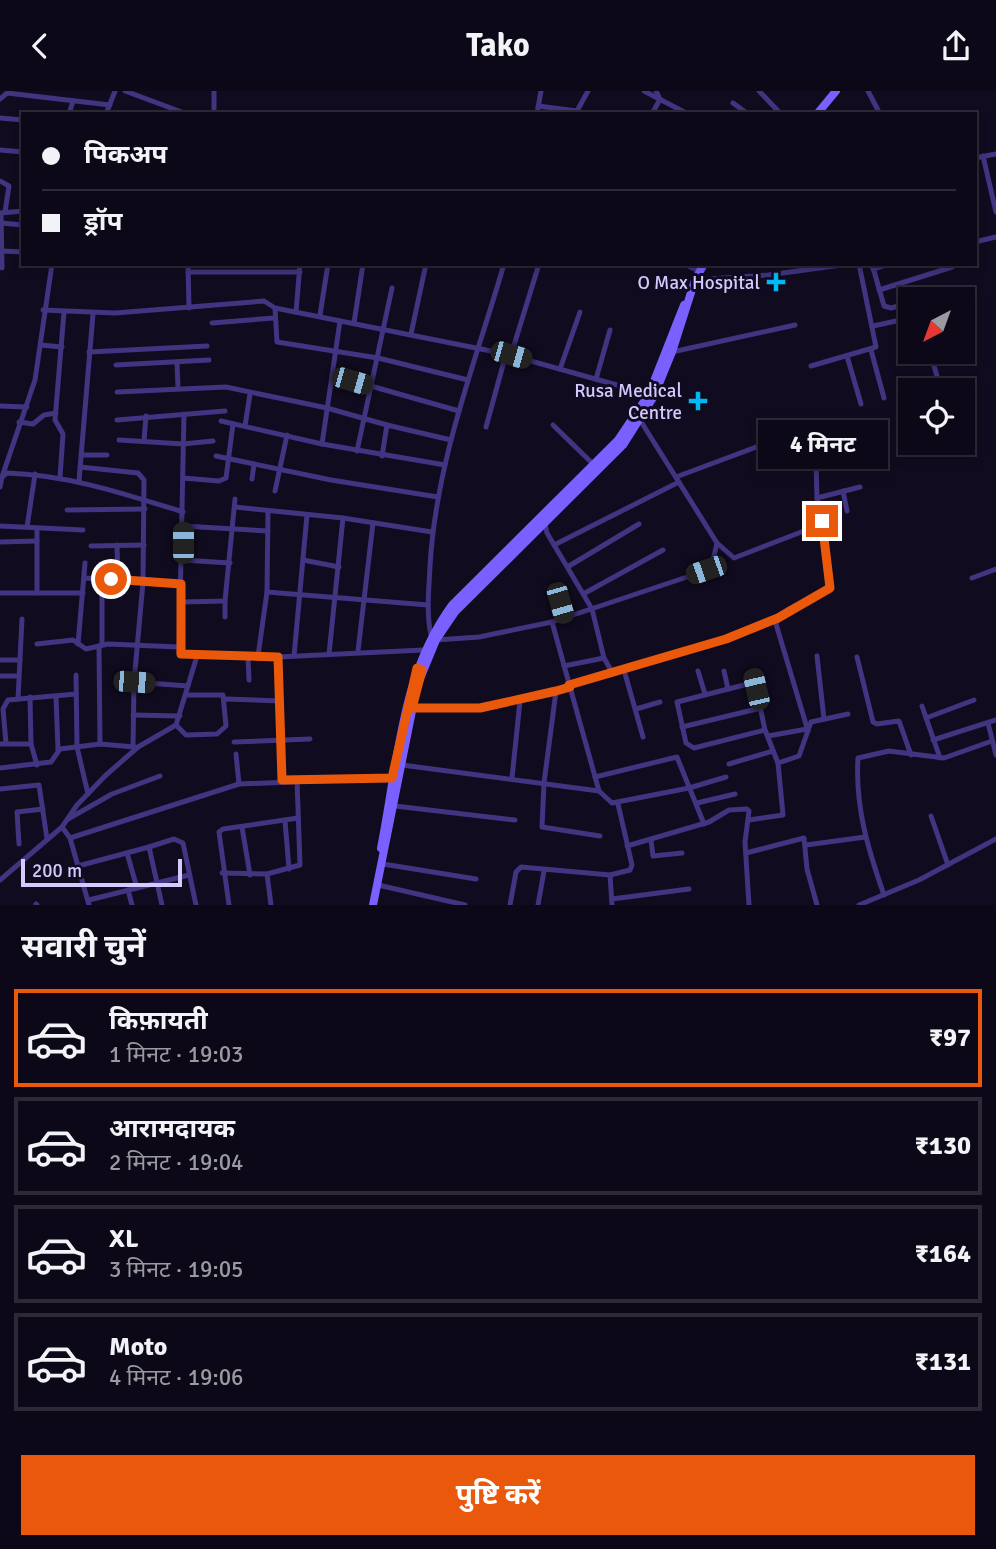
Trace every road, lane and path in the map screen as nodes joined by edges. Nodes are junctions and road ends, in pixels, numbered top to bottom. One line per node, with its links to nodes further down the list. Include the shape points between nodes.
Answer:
1 (115, 91): 15 (street)
2 (125, 91): 19 (street)
3 (214, 91): 20 (street)
4 (541, 91): 16 (street)
5 (588, 91): 16 (street, via 577,111)
6 (644, 91): 12 (street)
7 (656, 91): 12 (street)
8 (759, 91): 25 (street)
9 (868, 91): 27 (street)
10 (835, 92): 26 (street)
11 (0, 99): 13 (street, via 7,93)
12 (660, 99): 22 (street); 23 (street)
13 (74, 101): 15 (street); 17 (street)
14 (733, 103): 24 (street)
15 (110, 105): 18 (street)
16 (538, 106): 21 (street)
17 (70, 112)
18 (107, 112)
19 (182, 112)
20 (214, 112)
21 (537, 112)
22 (653, 112)
23 (683, 112)
24 (745, 112)
25 (779, 112)
26 (819, 112)
27 (879, 112)
28 (0, 117): 29 (street)
29 (21, 120)
30 (0, 150): 31 (street)
31 (21, 152)
32 (996, 154): 33 (street)
33 (983, 156): 34 (street); 37 (street)
34 (977, 158)
35 (0, 181): 38 (street, via 9,186)
36 (21, 211): 38 (street)
37 (996, 212)
38 (2, 213): 39 (street)
39 (1, 223): 40 (street); 42 (street)
40 (21, 225)
41 (996, 237): 43 (street)
42 (1, 238): 44 (street)
43 (979, 241)
44 (2, 251): 45 (street); 60 (street)
45 (21, 252)
46 (52, 266): 72 (street)
47 (188, 266): 62 (street)
48 (300, 266): 63 (street)
49 (328, 266): 77 (street)
50 (363, 266): 82 (street)
51 (426, 266): 87 (street)
52 (504, 266): 91 (street)
53 (538, 266): 96 (street)
54 (789, 266): 65 (street)
55 (835, 266): 65 (street)
56 (859, 266): 84 (street)
57 (236, 267): 61 (street); 63 (street)
58 (873, 267): 67 (street)
59 (952, 267): 67 (street)
60 (2, 268)
61 (214, 268): 62 (street)
62 (188, 272): 70 (street)
63 (300, 272): 74 (street)
64 (699, 272): 65 (street); 68 (street)
65 (789, 273)
66 (392, 288): 85 (street)
67 (879, 290): 69 (street, via 885,307)
68 (689, 296): 95 (street); 111 (street)
69 (898, 305)
70 (189, 308): 71 (street, via 264,301); 76 (street)
71 (275, 308): 74 (street); 78 (street)
72 (43, 310): 73 (street); 88 (street)
73 (64, 312): 76 (street); 90 (street)
74 (296, 312): 77 (street)
75 (580, 312): 103 (street)
76 (93, 313): 94 (street)
77 (320, 316): 79 (street)
78 (274, 318): 81 (street); 93 (street, via 277,342)
79 (340, 321): 82 (street); 93 (street)
80 (898, 321): 84 (street)
81 (212, 323)
82 (354, 323): 85 (street)
83 (795, 325): 95 (street)
84 (873, 326): 92 (street, via 877,345)
85 (385, 329): 87 (street); 98 (street)
86 (610, 330): 105 (street)
87 (411, 334): 91 (street)
88 (41, 345): 90 (street); 115 (street)
89 (207, 346): 94 (street)
90 (62, 347): 119 (street)
91 (479, 348): 96 (street); 106 (street)
92 (871, 350): 97 (street); 112 (street)
93 (335, 351): 98 (street); 104 (street)
94 (89, 352): 140 (street)
95 (672, 352): 124 (street)
96 (509, 355): 103 (street); 131 (street)
97 (847, 356): 102 (street); 113 (street)
98 (378, 358): 106 (street); 107 (street)
99 (209, 360): 100 (street)
100 (177, 362): 101 (street); 108 (street)
101 (116, 365)
102 (811, 366)
103 (560, 369): 105 (street)
104 (332, 375): 107 (street); 116 (street)
105 (596, 379): 111 (street)
106 (468, 380): 118 (street)
107 (372, 386): 118 (street); 122 (street)
108 (178, 388): 109 (street); 110 (street, via 226,387)
109 (117, 392)
110 (250, 394): 116 (street); 130 (street)
111 (649, 394): 147 (street, via 618,440)
112 (884, 398)
113 (861, 404)
114 (0, 406): 115 (street)
115 (27, 407): 126 (street)
116 (327, 408): 122 (street); 138 (street)
117 (225, 411): 120 (street)
118 (459, 411): 134 (street)
119 (56, 413): 126 (street, via 33,424); 152 (street, via 55,422 63,434)
120 (184, 414): 121 (street); 137 (street)
121 (146, 416): 123 (street); 135 (street)
122 (364, 419): 128 (street); 139 (street)
123 (117, 420)
124 (640, 420): 155 (street); 174 (street, via 623,445)
125 (221, 421): 127 (street)
126 (19, 422): 151 (street)
127 (233, 424): 130 (street); 144 (street)
128 (387, 425): 134 (street); 143 (street)
129 (553, 425): 147 (street)
130 (245, 426): 132 (street)
131 (486, 427)
132 (286, 435): 138 (street); 149 (street)
133 (120, 440): 135 (street)
134 (451, 440): 146 (street)
135 (144, 441): 137 (street)
136 (213, 441): 137 (street)
137 (183, 444): 153 (street)
138 (322, 445): 139 (street)
139 (357, 451): 143 (street)
140 (81, 455): 141 (street); 148 (street)
141 (107, 455)
142 (216, 456): 144 (street)
143 (382, 456): 146 (street)
144 (228, 458): 145 (street); 153 (street, via 225,480)
145 (254, 464): 149 (street); 154 (street)
146 (445, 465): 161 (street)
147 (594, 465): 224 (street, via 452,605)
148 (80, 467): 156 (street); 164 (street, via 140,474)
149 (278, 469): 159 (street); 161 (street)
150 (35, 474): 151 (street, via 7,473); 152 (street); 179 (street)
151 (2, 477): 157 (street)
152 (60, 477): 156 (street)
153 (183, 478): 170 (street)
154 (252, 479)
155 (677, 480): 162 (street, via 806,429 815,458); 187 (street); 190 (street)
156 (79, 481): 164 (street)
157 (0, 487)
158 (860, 487): 160 (street)
159 (275, 491)
160 (843, 491): 162 (street); 169 (street)
161 (438, 497): 184 (street)
162 (817, 498): 176 (street)
163 (235, 499): 165 (street)
164 (145, 500): 166 (street); 170 (street)
165 (234, 507): 168 (street); 180 (street)
166 (145, 509): 167 (street); 189 (street)
167 (67, 510)
168 (268, 511): 171 (street); 183 (street)
169 (847, 511)
170 (183, 512): 178 (street)
171 (307, 515): 172 (street); 194 (street)
172 (343, 518): 173 (street); 198 (street)
173 (373, 523): 184 (street); 214 (street)
174 (545, 524): 190 (street); 224 (street)
175 (639, 524): 197 (street)
176 (822, 524): 187 (street, via 734,558); 220 (street, via 830,588)
177 (0, 526): 179 (street)
178 (183, 526): 180 (street); 193 (street)
179 (27, 527): 181 (street)
180 (233, 527): 183 (street); 196 (street)
181 (37, 528): 182 (street); 186 (street)
182 (83, 530)
183 (268, 531): 207 (street)
184 (432, 532): 217 (street)
185 (0, 541): 186 (street)
186 (37, 541): 209 (street)
187 (717, 543): 218 (street, via 709,569)
188 (117, 545): 189 (street); 191 (street); 203 (street)
189 (144, 545): 204 (street)
190 (554, 545): 197 (street)
191 (90, 546)
192 (663, 550): 211 (street)
193 (183, 560): 196 (street); 205 (street)
194 (303, 560): 198 (street); 212 (street)
195 (85, 563): 200 (street)
196 (230, 563): 215 (street)
197 (569, 566): 211 (street)
198 (339, 568): 213 (street)
199 (996, 569): 201 (street)
200 (84, 578): 202 (street); 210 (street)
201 (971, 578)
202 (102, 579): 203 (street); 228 (street)
203 (118, 580): 204 (street)
204 (143, 582): 205 (street); 227 (street)
205 (181, 584): 216 (street)
206 (555, 587): 222 (street)
207 (267, 592): 212 (street); 234 (street)
208 (0, 593): 209 (street)
209 (37, 593): 210 (street)
210 (83, 593): 226 (street)
211 (585, 593): 218 (street)
212 (300, 595): 213 (street); 235 (street)
213 (336, 598): 214 (street); 232 (street)
214 (365, 599): 217 (street); 231 (street)
215 (225, 601): 216 (street); 219 (street)
216 (181, 602): 229 (street)
217 (428, 605): 224 (street)
218 (593, 609): 222 (street); 240 (street)
219 (225, 617)
220 (778, 618): 245 (street); 284 (street, via 784,659)
221 (22, 619): 242 (street)
222 (564, 619): 223 (street)
223 (552, 622): 224 (street, via 479,637); 243 (street)
224 (433, 638): 230 (street); 244 (street)
225 (37, 644): 226 (street, via 73,640)
226 (78, 644): 228 (street, via 86,649)
227 (137, 644): 228 (street); 229 (street); 254 (street)
228 (101, 646): 294 (street)
229 (179, 647): 233 (street, via 181,654)
230 (424, 650): 231 (street); 244 (street)
231 (358, 651): 232 (street)
232 (329, 654): 235 (street)
233 (197, 656): 237 (street); 256 (street)
234 (258, 656): 237 (street); 238 (street)
235 (294, 656): 238 (street)
236 (817, 656): 279 (street)
237 (248, 657): 253 (street)
238 (278, 657): 268 (street)
239 (857, 657): 301 (street, via 873,722 899,721)
240 (604, 658): 243 (street); 248 (street)
241 (0, 660): 242 (street)
242 (20, 660): 252 (street)
243 (564, 666): 257 (street)
244 (419, 669): 272 (street); 311 (street)
245 (624, 670): 248 (street); 274 (street)
246 (698, 671): 261 (street)
247 (724, 671): 258 (street)
248 (612, 672): 257 (street)
249 (753, 674): 273 (street)
250 (76, 675): 260 (street)
251 (0, 676): 252 (street)
252 (18, 676): 265 (street)
253 (249, 680)
254 (134, 682): 256 (street); 276 (street)
255 (744, 685): 258 (street)
256 (188, 686): 262 (street)
257 (569, 686): 259 (street); 309 (street)
258 (728, 689): 261 (street)
259 (556, 691): 269 (street); 315 (street)
260 (76, 694): 264 (street); 295 (street)
261 (705, 694): 283 (street, via 676,704)
262 (186, 695): 266 (street, via 221,694); 277 (street)
263 (30, 697): 264 (street); 265 (street); 293 (street)
264 (56, 697): 297 (street)
265 (18, 699): 292 (street, via 4,705)
266 (225, 699): 268 (street); 282 (street, via 226,726 221,732 186,735)
267 (974, 700): 278 (street)
268 (281, 701): 290 (street)
269 (520, 701): 272 (street, via 480,708); 312 (street)
270 (660, 702): 274 (street)
271 (922, 706): 278 (street)
272 (412, 708): 306 (street)
273 (761, 708): 283 (street); 285 (street)
274 (636, 709): 286 (street)
275 (848, 714): 279 (street)
276 (133, 715): 277 (street); 296 (street)
277 (180, 716): 282 (street)
278 (926, 718): 288 (street)
279 (824, 719): 284 (street, via 811,722)
280 (996, 720): 281 (street)
281 (988, 723): 288 (street); 289 (street)
282 (176, 725): 296 (street)
283 (682, 727): 285 (street, via 692,748)
284 (807, 730): 285 (street); 304 (street, via 799,756)
285 (766, 733): 298 (street)
286 (643, 737)
287 (310, 739): 290 (street)
288 (933, 740): 302 (street)
289 (992, 741): 299 (street); 302 (street)
290 (282, 742): 291 (street); 313 (street)
291 (234, 743)
292 (3, 744): 293 (street)
293 (31, 744): 305 (street)
294 (100, 744): 295 (street); 296 (street)
295 (77, 747): 297 (street); 320 (street)
296 (136, 747): 320 (street)
297 (58, 751): 305 (street, via 54,760)
298 (773, 751): 303 (street); 304 (street)
299 (995, 751)
300 (236, 754): 316 (street)
301 (911, 755): 302 (street); 335 (street, via 889,751 858,759 858,806)
302 (940, 758)
303 (729, 764)
304 (778, 764): 329 (street, via 783,815)
305 (37, 765): 307 (street)
306 (402, 765): 312 (street); 324 (street)
307 (0, 768)
308 (160, 776): 331 (street, via 112,794)
309 (595, 777): 317 (street, via 676,757); 319 (street)
310 (726, 777): 317 (street)
311 (392, 778): 314 (street); 373 (street)
312 (512, 778): 315 (street)
313 (282, 780): 314 (street); 316 (street)
314 (297, 780): 327 (street)
315 (544, 783): 319 (street); 334 (street, via 544,829)
316 (239, 784): 336 (street)
317 (689, 788): 322 (street); 323 (street)
318 (0, 789): 325 (street, via 39,785)
319 (598, 790): 322 (street, via 611,803)
320 (88, 794): 331 (street)
321 (736, 794): 323 (street)
322 (618, 803): 342 (street)
323 (697, 803): 332 (street)
324 (395, 806): 328 (street); 347 (street)
325 (43, 809): 337 (street); 340 (street, via 17,812)
326 (931, 815): 348 (street)
327 (298, 818): 330 (street); 351 (street, via 300,865)
328 (515, 820)
329 (749, 820): 332 (street, via 748,809 737,809); 346 (street)
330 (285, 821): 333 (street); 351 (street)
331 (64, 824): 336 (street); 337 (street)
332 (704, 824): 339 (street)
333 (242, 827): 353 (street, via 219,832); 356 (street)
334 (600, 836)
335 (865, 837): 341 (street); 365 (street)
336 (70, 838): 349 (street)
337 (48, 839): 358 (street)
338 (996, 839): 348 (street)
339 (651, 840): 342 (street); 345 (street, via 652,855)
340 (19, 844)
341 (806, 845): 346 (street, via 800,838); 379 (street)
342 (627, 846): 357 (street, via 631,869)
343 (149, 847): 344 (street); 355 (street, via 179,839); 360 (street)
344 (127, 853): 349 (street); 362 (street)
345 (682, 853)
346 (746, 853): 378 (street)
347 (383, 864): 359 (street); 361 (street)
348 (948, 865): 365 (street)
349 (78, 866): 366 (street)
350 (0, 867): 358 (street)
351 (289, 869): 354 (street)
352 (544, 871): 357 (street); 376 (street, via 517,869); 377 (street)
353 (222, 873): 356 (street); 371 (street)
354 (267, 874): 356 (street); 372 (street)
355 (189, 875): 360 (street); 370 (street)
356 (250, 875)
357 (610, 875): 367 (street)
358 (2, 878)
359 (476, 879)
360 (157, 882): 362 (street); 369 (street)
361 (378, 885): 374 (street); 375 (street)
362 (137, 888): 364 (street)
363 (689, 889): 367 (street)
364 (128, 890): 366 (street); 368 (street)
365 (884, 895): 380 (street)
366 (89, 902)
367 (612, 902)
368 (132, 905)
369 (162, 905)
370 (196, 905)
371 (229, 905)
372 (271, 905)
373 (368, 905)
374 (373, 905)
375 (464, 905)
376 (510, 905)
377 (538, 905)
378 (749, 905)
379 (817, 905)
380 (859, 905)

